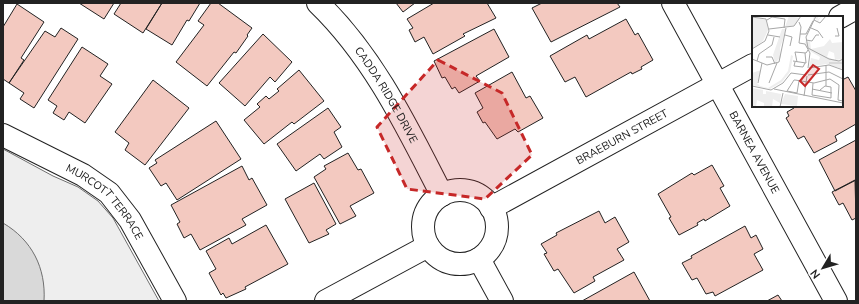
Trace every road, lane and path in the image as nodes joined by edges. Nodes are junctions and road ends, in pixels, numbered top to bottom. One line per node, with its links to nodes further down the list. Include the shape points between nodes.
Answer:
1 (318, 3): 8 (street, CADDA RIDGE DRIVE, via 364,56 380,80)
2 (672, 3): 6 (street, BARNEA AVENUE)
3 (856, 8): 4 (street)
4 (842, 16)
5 (752, 66): 6 (street, BRAEBURN STREET)
6 (717, 85): 9 (street, BRAEBURN STREET); 15 (street, BARNEA AVENUE)
7 (3, 135): 12 (street, MURCOTT TERRACE, via 83,175 109,193 130,220)
8 (442, 195): 9 (street, via 464,190 484,199); 10 (street, via 431,204 424,217 423,227)
9 (491, 208): 11 (street, via 496,221 496,236 487,253)
10 (428, 246): 11 (street, via 436,255 451,263 468,264); 13 (street)
11 (479, 259): 14 (street)
12 (175, 301)
13 (326, 301)
14 (502, 301)
15 (836, 301)

